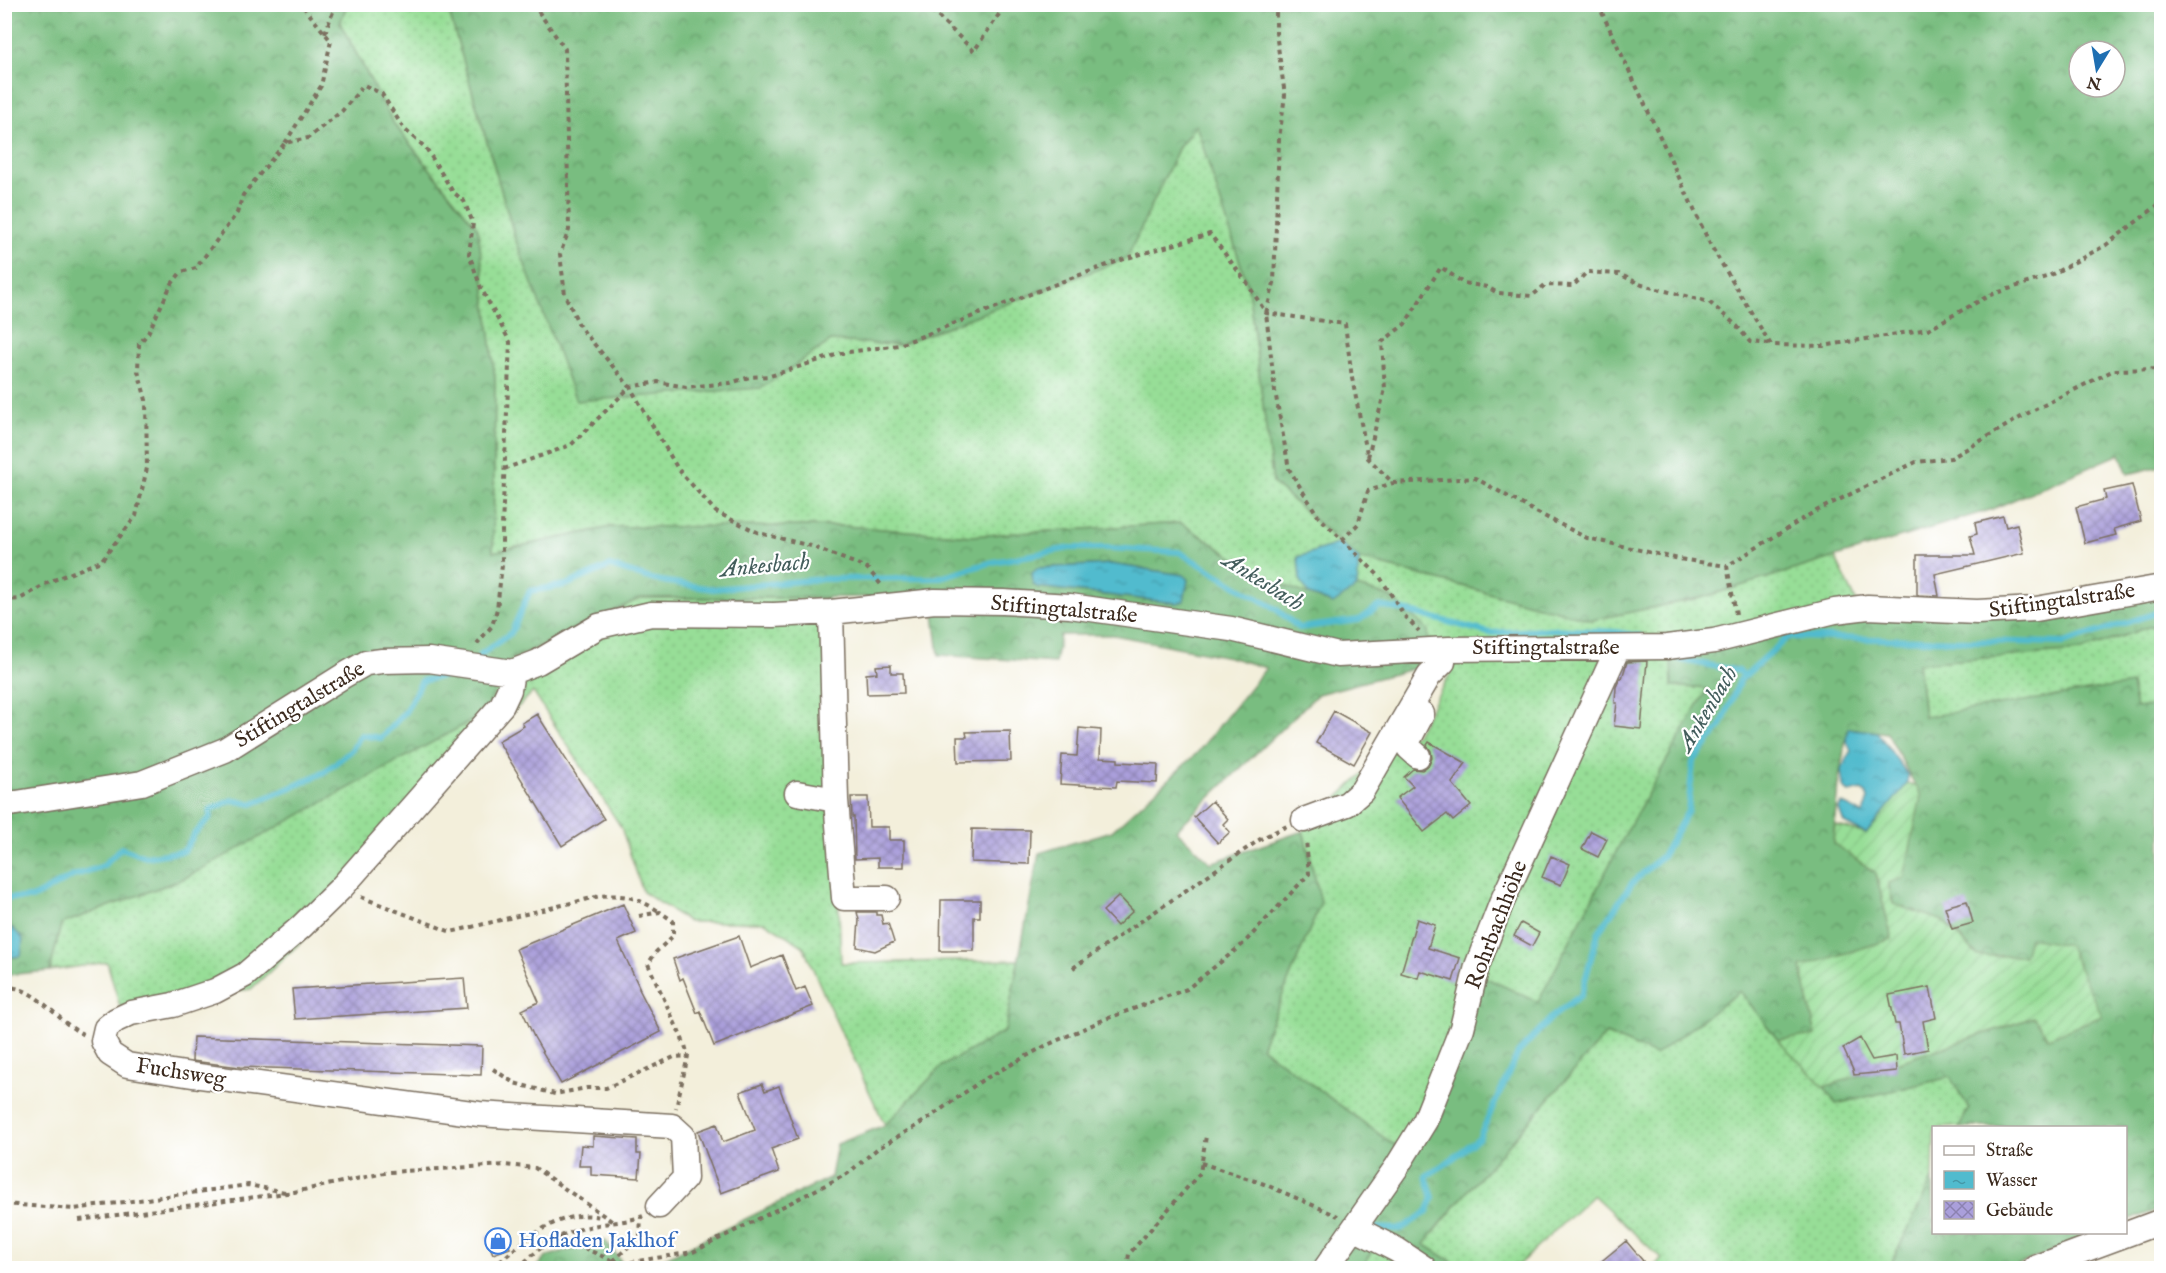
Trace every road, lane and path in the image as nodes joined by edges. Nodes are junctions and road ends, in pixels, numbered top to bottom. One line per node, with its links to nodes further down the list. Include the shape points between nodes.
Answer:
1 (301, 4): 8 (path)
2 (336, 4): 8 (path)
3 (533, 4): 14 (path, via 566,49 569,230 560,254 565,295 580,327)
4 (926, 4): 5 (path, via 974,51)
5 (1006, 4)
6 (1276, 4): 11 (path, via 1285,95 1279,139 1274,283)
7 (1598, 4): 12 (path, via 1711,246)
8 (325, 33): 9 (path, via 331,41 321,87)
9 (285, 143): 16 (path, via 308,138 342,111 364,85 382,94 404,129 426,148 453,192 464,201 473,223 469,254 481,288 510,342); 22 (path, via 243,195 237,213 196,268 181,272 171,285 139,344 138,371 146,400 147,468 136,516 101,561 49,582 20,599)
10 (2162, 202): 12 (path, via 2106,244 2049,276 1990,295 1929,329 1823,346)
11 (1266, 314): 14 (path, via 1210,234 1127,258 899,345 842,353 770,376 730,383 686,387 658,382); 15 (path, via 1345,324); 18 (path, via 1289,469 1318,516)
12 (1771, 345): 15 (path, via 1750,342 1709,302 1642,285 1619,274 1587,272 1573,286 1545,285 1532,296 1464,284 1441,267 1406,324 1382,342 1385,389)
13 (2162, 369): 19 (path, via 2114,370 1951,458 1916,462 1814,512)
14 (630, 387): 16 (path, via 572,446); 21 (path, via 678,469 716,512 759,534 811,546 867,568)
15 (1368, 458): 17 (path)
16 (504, 469): 28 (path, via 497,609)
17 (1393, 483): 18 (path, via 1368,491 1358,524); 19 (path, via 1475,478 1587,538)
18 (1342, 540): 24 (path, via 1380,577)
19 (1727, 566): 25 (path)
20 (2162, 587): 25 (street, Stiftingtalstraße, via 2036,609 1977,612 1868,606)
21 (884, 588)
22 (4, 600)
23 (831, 612): 27 (street, Stiftingtalstraße, via 935,601 1070,606 1231,629 1338,655); 29 (street, Stiftingtalstraße, via 634,616 599,626 538,662); 32 (street)
24 (1404, 615)
25 (1740, 634): 26 (street, Stiftingtalstraße, via 1667,647)
26 (1618, 648): 27 (street, Stiftingtalstraße); 54 (street, Rohrbachhöhe, via 1501,904 1477,966 1462,1028 1425,1121)
27 (1446, 655): 30 (street, via 1434,691 1408,741 1409,748); 34 (street, via 1429,676 1362,791 1347,804)
28 (471, 665): 29 (street, Stiftingtalstraße); 33 (street, Stiftingtalstraße, via 429,660 366,663 225,750 153,779)
29 (512, 672): 35 (street, via 502,705)
30 (1418, 756)
31 (797, 793): 32 (street)
32 (836, 800): 36 (street, via 843,898)
33 (4, 805)
34 (1304, 820): 39 (path, via 1262,838); 56 (path, via 1309,874 1243,944 1187,989 1045,1046 981,1081 877,1149 847,1174 693,1251)
35 (341, 888): 37 (path, via 452,932 600,896 622,895); 41 (street, via 245,975 215,991 173,1005 131,1013 106,1028)
36 (886, 898)
37 (660, 912): 38 (path); 42 (path, via 673,921 673,936 648,964)
38 (639, 916)
39 (1073, 968)
40 (4, 987): 41 (path, via 14,986 27,992 82,1034)
41 (103, 1041): 44 (street, Fuchsweg, via 110,1054 127,1065 214,1078 479,1114)
42 (688, 1056): 43 (path, via 674,1057 606,1088 555,1094 514,1083); 44 (path)
43 (493, 1069)
44 (672, 1126): 49 (street, via 683,1136 685,1178)
45 (1206, 1136): 46 (path)
46 (1201, 1163): 54 (path, via 1264,1184); 60 (path, via 1200,1173 1129,1254)
47 (288, 1193): 48 (path, via 248,1185 74,1209); 50 (path, via 389,1172 526,1166 535,1168); 51 (path)
48 (4, 1204)
49 (650, 1212): 53 (path); 56 (path, via 640,1236)
50 (604, 1217): 53 (path); 57 (path, via 593,1215 550,1225 525,1239)
51 (80, 1220)
52 (2162, 1221): 63 (street)
53 (613, 1222): 55 (path)
54 (1355, 1226): 61 (street, Rohrbachhöhe); 62 (street)
55 (558, 1236): 56 (path); 58 (path)
56 (613, 1262): 59 (path)
57 (493, 1269)
58 (518, 1269)
59 (607, 1269)
60 (1127, 1269)
61 (1326, 1269)
62 (1424, 1269)
63 (2035, 1269)

